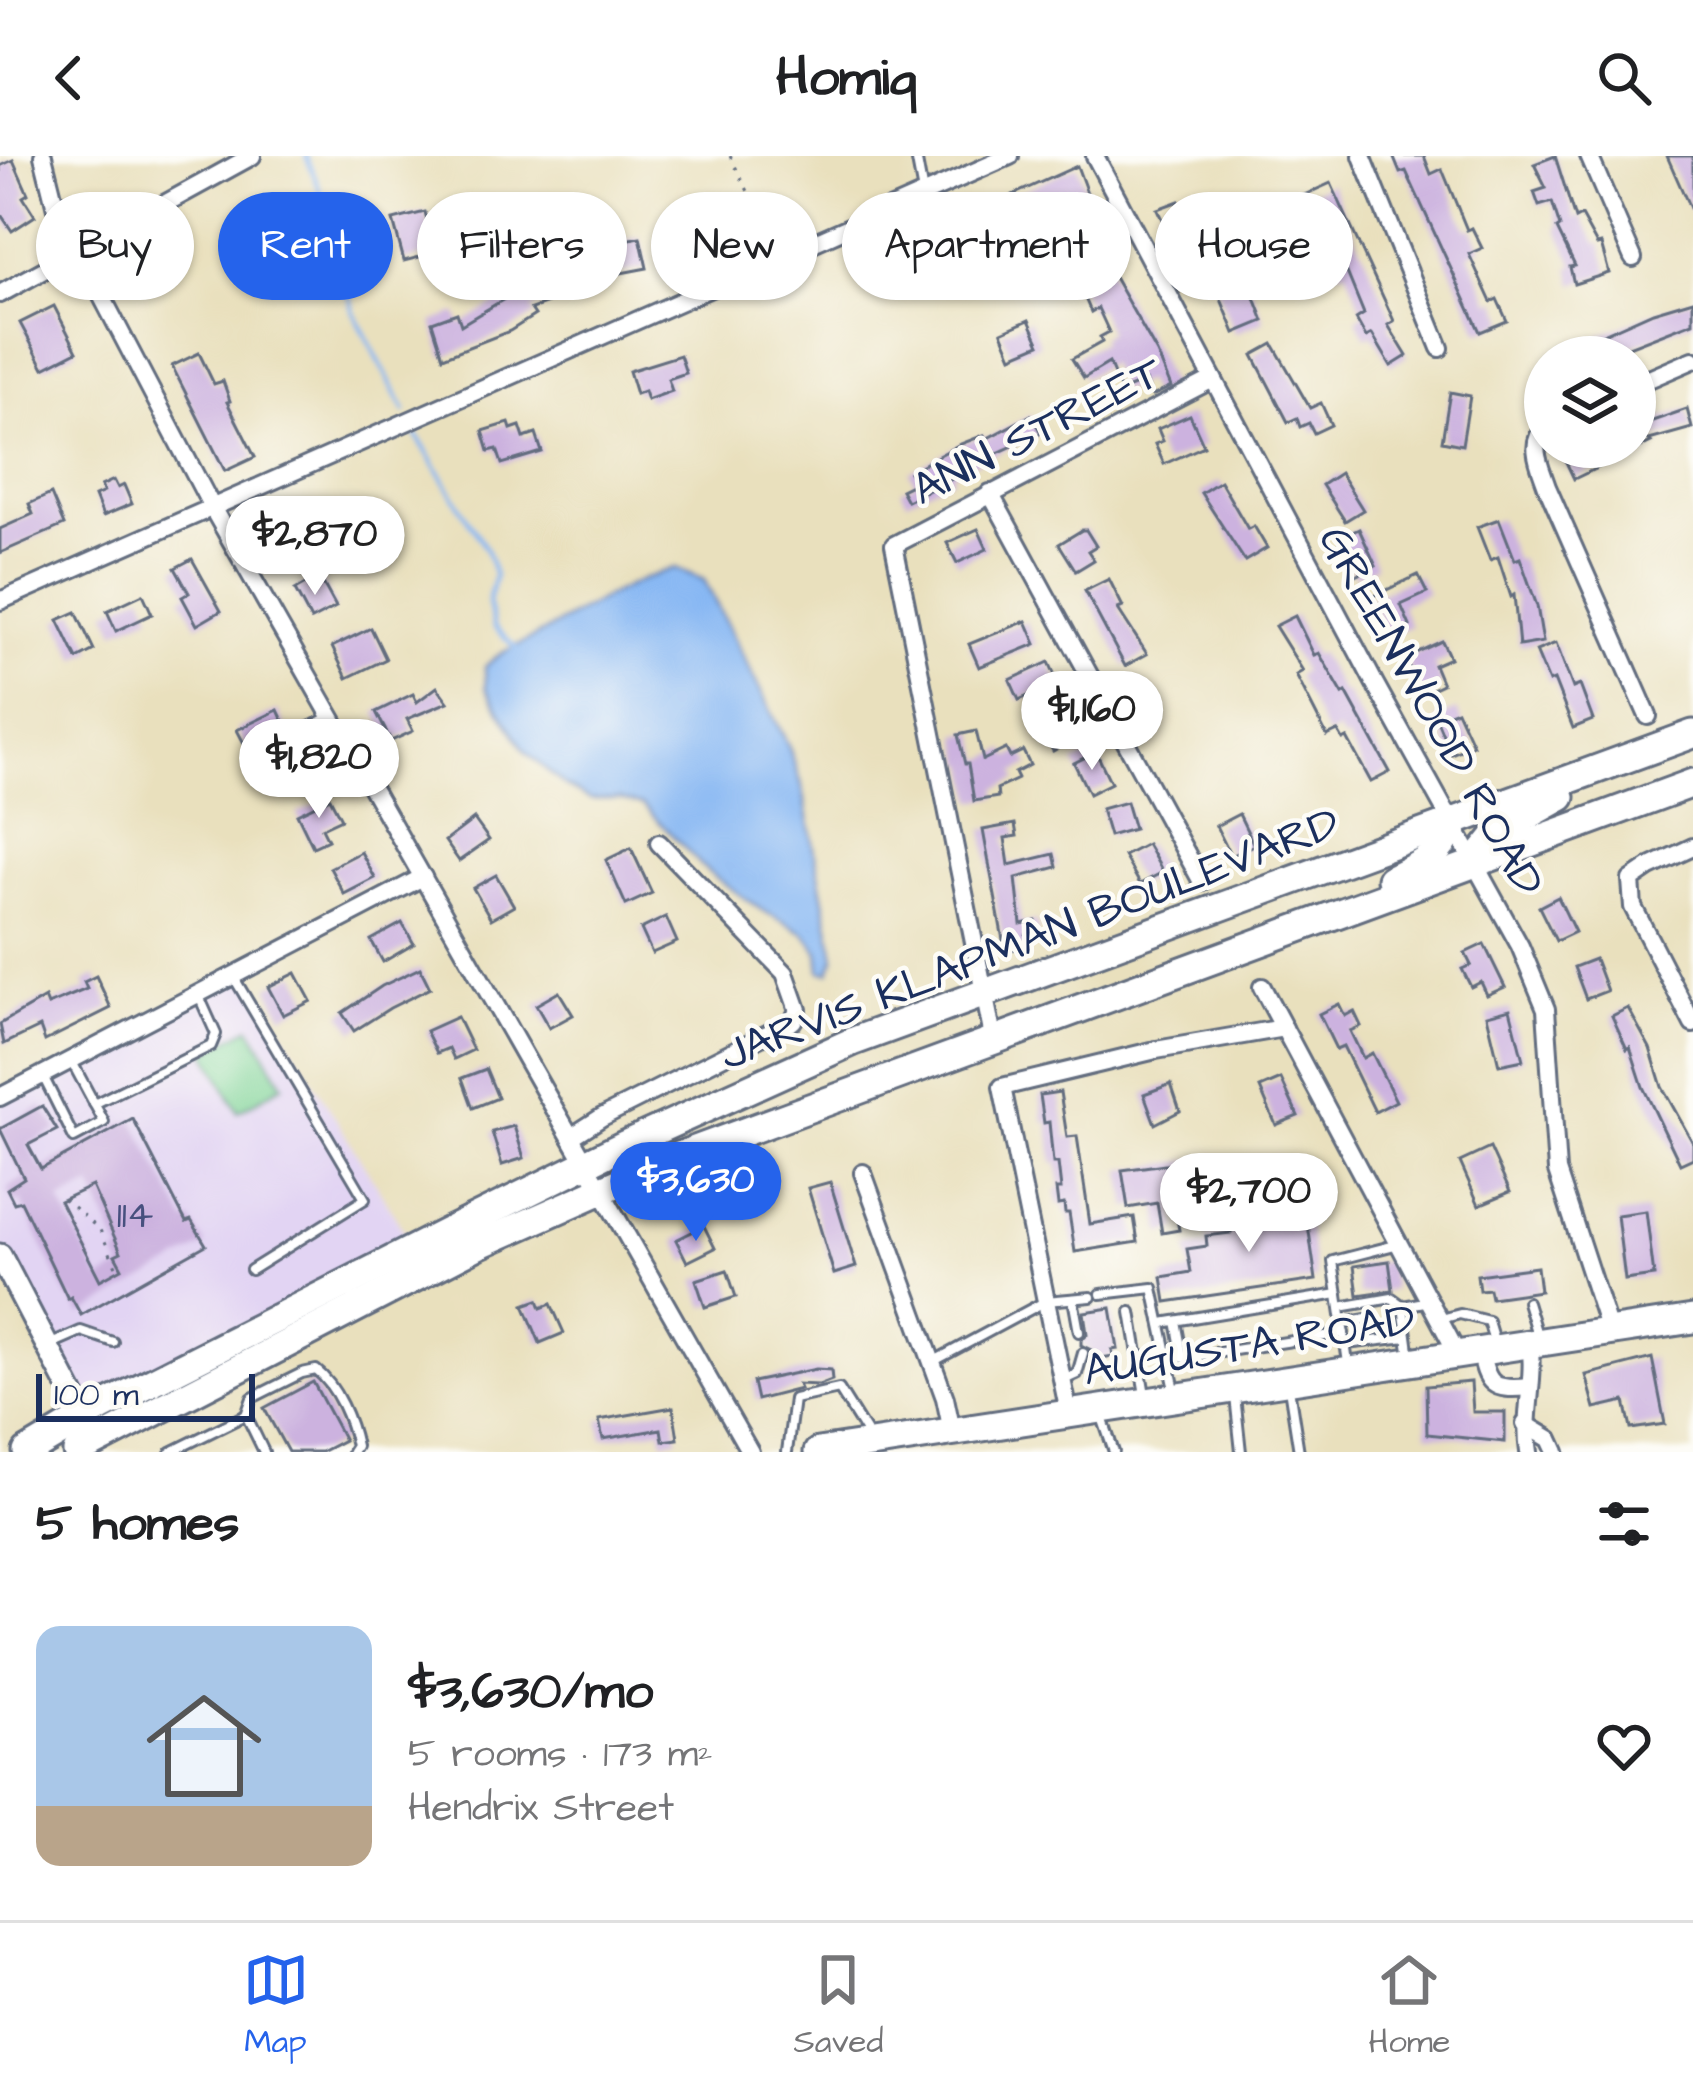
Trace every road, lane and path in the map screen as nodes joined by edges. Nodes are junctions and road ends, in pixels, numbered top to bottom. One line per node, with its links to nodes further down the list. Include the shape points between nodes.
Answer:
1 (43, 156): 9 (street)
2 (252, 156): 10 (street)
3 (730, 156): 11 (path)
4 (916, 156): 12 (lane)
5 (1096, 156): 22 (street, GREENWOOD ROAD)
6 (1361, 156): 19 (street)
7 (1589, 156): 14 (street)
8 (1004, 157): 13 (street)
9 (54, 192)
10 (186, 192)
11 (749, 192)
12 (924, 192)
13 (928, 192)
14 (1633, 258)
15 (36, 274): 16 (street)
16 (0, 294)
17 (98, 300): 25 (street)
18 (685, 300): 25 (street)
19 (1440, 348)
20 (1693, 360): 21 (street)
21 (1656, 376)
22 (1213, 379): 24 (street, ANN STREET); 33 (street, GREENWOOD ROAD)
23 (1540, 468): 28 (street)
24 (990, 493): 38 (street); 43 (street, ANN STREET, via 894,545)
25 (213, 509): 26 (street); 27 (street)
26 (0, 601)
27 (331, 716): 31 (lane, via 270,756); 37 (street)
28 (1648, 716)
29 (1693, 734): 30 (main road, JARVIS KLAPMAN BOULEVARD)
30 (1645, 753): 33 (main road, JARVIS KLAPMAN BOULEVARD); 36 (main road, via 1510,824)
31 (270, 782)
32 (1693, 783): 36 (main road, JARVIS KLAPMAN BOULEVARD)
33 (1450, 822): 36 (street, GREENWOOD ROAD); 39 (main road, via 1438,852); 43 (main road, JARVIS KLAPMAN BOULEVARD)
34 (659, 843): 51 (street, via 785,973 798,1010 793,1021)
35 (1693, 847): 44 (street, via 1631,880 1633,908)
36 (1474, 863): 39 (main road, JARVIS KLAPMAN BOULEVARD); 77 (street, GREENWOOD ROAD, via 1546,1009 1557,1171)
37 (423, 877): 40 (street); 51 (street)
38 (1202, 882)
39 (1297, 927): 46 (main road, JARVIS KLAPMAN BOULEVARD)
40 (233, 976): 42 (street); 61 (lane, via 365,1198)
41 (1262, 987): 45 (street)
42 (198, 994): 47 (street); 50 (lane, via 216,1034 211,1046)
43 (984, 994): 46 (street); 52 (main road, JARVIS KLAPMAN BOULEVARD, via 854,1041)
44 (1693, 1024)
45 (1284, 1028): 58 (street); 64 (street, via 1002,1087)
46 (992, 1037): 54 (main road, JARVIS KLAPMAN BOULEVARD)
47 (70, 1060): 48 (street); 50 (lane)
48 (42, 1075): 49 (street); 50 (lane, via 74,1138 104,1122)
49 (0, 1097)
50 (94, 1104)
51 (571, 1137): 52 (street)
52 (586, 1164): 54 (street); 98 (main road, JARVIS KLAPMAN BOULEVARD)
53 (863, 1173): 86 (street)
54 (601, 1189): 98 (main road, JARVIS KLAPMAN BOULEVARD); 104 (street)
55 (64, 1199): 57 (path)
56 (108, 1223): 57 (path)
57 (98, 1227): 60 (path)
58 (1400, 1244): 62 (lane, via 1334,1261); 65 (street)
59 (0, 1256): 81 (street)
60 (118, 1270)
61 (251, 1270)
62 (1338, 1294): 67 (lane); 74 (lane)
63 (1073, 1298): 64 (lane); 75 (lane, via 1153,1288); 78 (lane)
64 (1046, 1301): 86 (lane); 87 (street)
65 (1430, 1301): 68 (lane); 72 (street)
66 (1527, 1302): 79 (lane)
67 (1340, 1307): 68 (lane, via 1392,1298); 76 (lane)
68 (1404, 1311): 70 (lane); 82 (lane)
69 (1131, 1312): 92 (lane)
70 (1390, 1316)
71 (1366, 1319): 76 (lane)
72 (1440, 1319): 83 (street); 83 (lane, via 1460,1313 1488,1322)
73 (1693, 1319): 77 (main road, AUGUSTA ROAD)
74 (1176, 1321): 75 (lane); 76 (lane, via 1183,1358)
75 (1162, 1323): 91 (lane)
76 (1343, 1328): 85 (lane)
77 (1609, 1330): 79 (main road, AUGUSTA ROAD)
78 (1079, 1332)
79 (1534, 1341): 83 (main road, AUGUSTA ROAD); 89 (street)
80 (113, 1342): 81 (lane, via 82,1331)
81 (48, 1345): 98 (street)
82 (1409, 1349): 83 (main road, AUGUSTA ROAD); 85 (main road, AUGUSTA ROAD)
83 (1478, 1350): 89 (street, via 1494,1385)
84 (1083, 1353): 87 (lane, via 1076,1374)
85 (1348, 1357): 88 (main road, AUGUSTA ROAD)
86 (932, 1361): 97 (street)
87 (1062, 1380): 94 (street)
88 (1287, 1380): 90 (main road, AUGUSTA ROAD); 109 (lane)
89 (1529, 1387): 96 (street)
90 (1233, 1388): 91 (main road, AUGUSTA ROAD); 108 (lane)
91 (1176, 1397): 92 (main road, AUGUSTA ROAD)
92 (1146, 1402): 93 (main road, AUGUSTA ROAD)
93 (1100, 1410): 94 (main road, AUGUSTA ROAD); 107 (lane)
94 (1069, 1413): 97 (main road, AUGUSTA ROAD)
95 (246, 1415): 101 (lane); 102 (lane); 103 (lane, via 252,1398 316,1370 353,1428)
96 (1525, 1424): 110 (street); 111 (street)
97 (941, 1439): 99 (main road, AUGUSTA ROAD)
98 (90, 1440): 100 (main road, JARVIS KLAPMAN BOULEVARD)
99 (872, 1444): 105 (lane, via 839,1389 794,1399); 106 (main road, AUGUSTA ROAD)
100 (27, 1452)
101 (172, 1452)
102 (264, 1452)
103 (352, 1452)
104 (750, 1452)
105 (787, 1452)
106 (818, 1452)
107 (1114, 1452)
108 (1240, 1452)
109 (1299, 1452)
110 (1529, 1452)
111 (1556, 1452)

